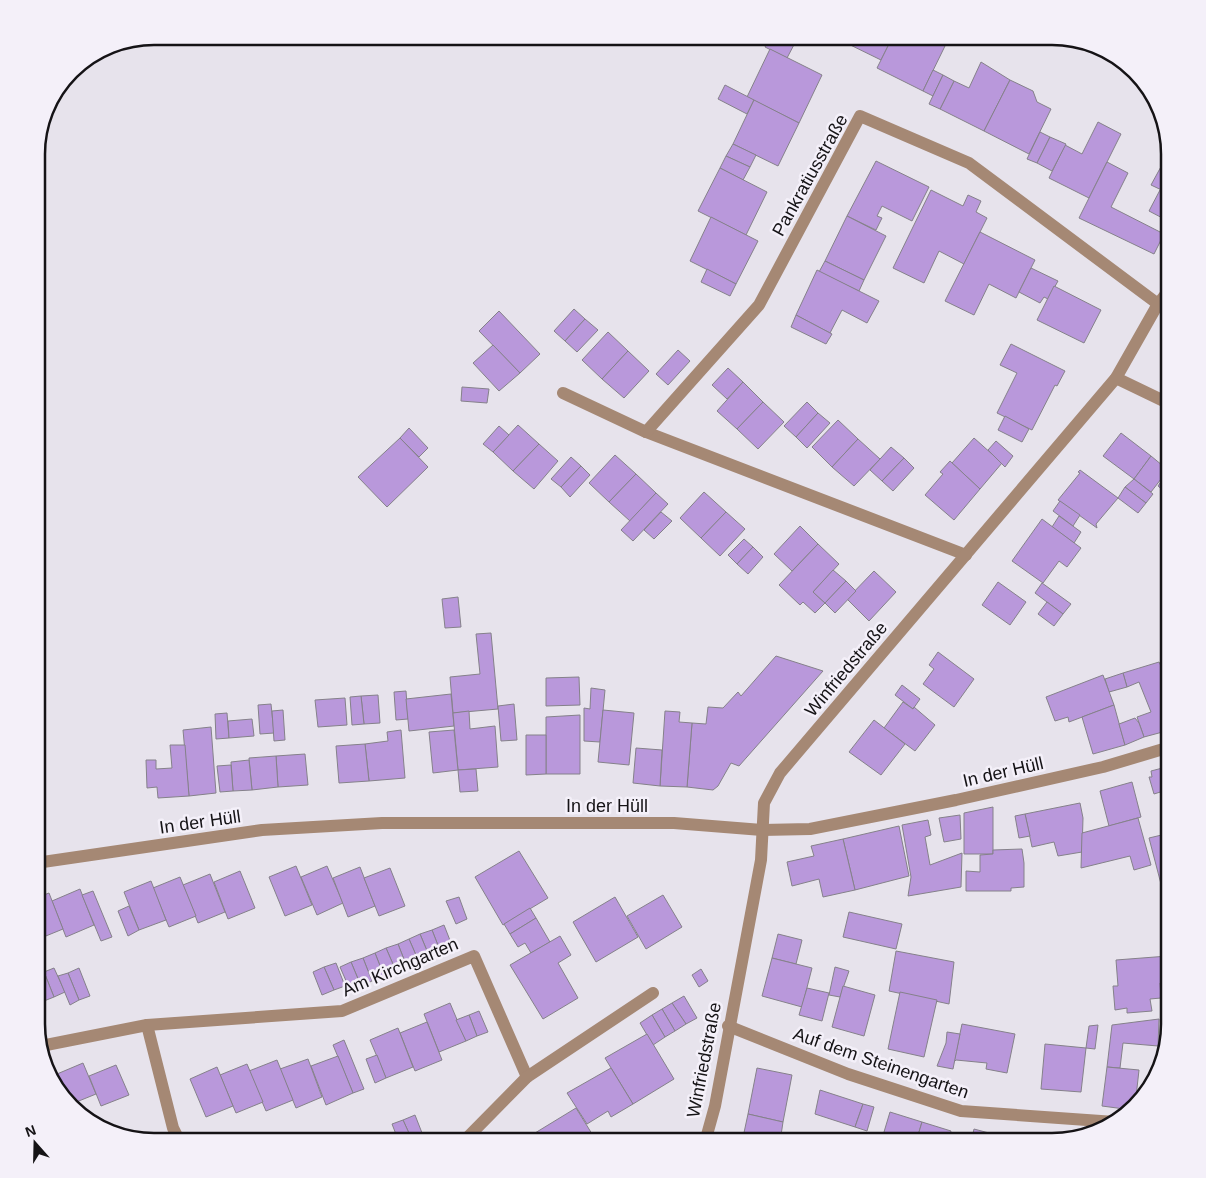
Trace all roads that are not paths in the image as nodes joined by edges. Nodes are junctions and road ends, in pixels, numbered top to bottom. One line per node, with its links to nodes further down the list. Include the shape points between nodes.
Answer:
1 (1161, 300): 2 (street, Winfriedstraße)
2 (1158, 304): 3 (street, Winfriedstraße); 6 (street, Pankratiusstraße, via 969,163 860,116 759,305)
3 (1116, 378): 5 (street); 7 (street, Winfriedstraße)
4 (563, 393): 6 (street)
5 (1161, 400)
6 (646, 432): 7 (street)
7 (966, 555): 9 (street, Winfriedstraße, via 780,773 764,803)
8 (1161, 750): 9 (street, In der Hüll, via 956,800 810,829)
9 (762, 830): 10 (street, In der Hüll, via 674,823 382,824 262,830); 13 (street, Winfriedstraße, via 761,860)
10 (45, 862)
11 (653, 993): 15 (street)
12 (147, 1025): 14 (street); 15 (street, Am Kirchgarten, via 342,1011 474,956); 17 (street)
13 (728, 1026): 16 (street, Auf dem Steinengarten, via 848,1074 961,1111); 19 (street, Winfriedstraße)
14 (47, 1045)
15 (527, 1077): 18 (street)
16 (1101, 1121)
17 (176, 1133)
18 (472, 1133)
19 (708, 1133)

